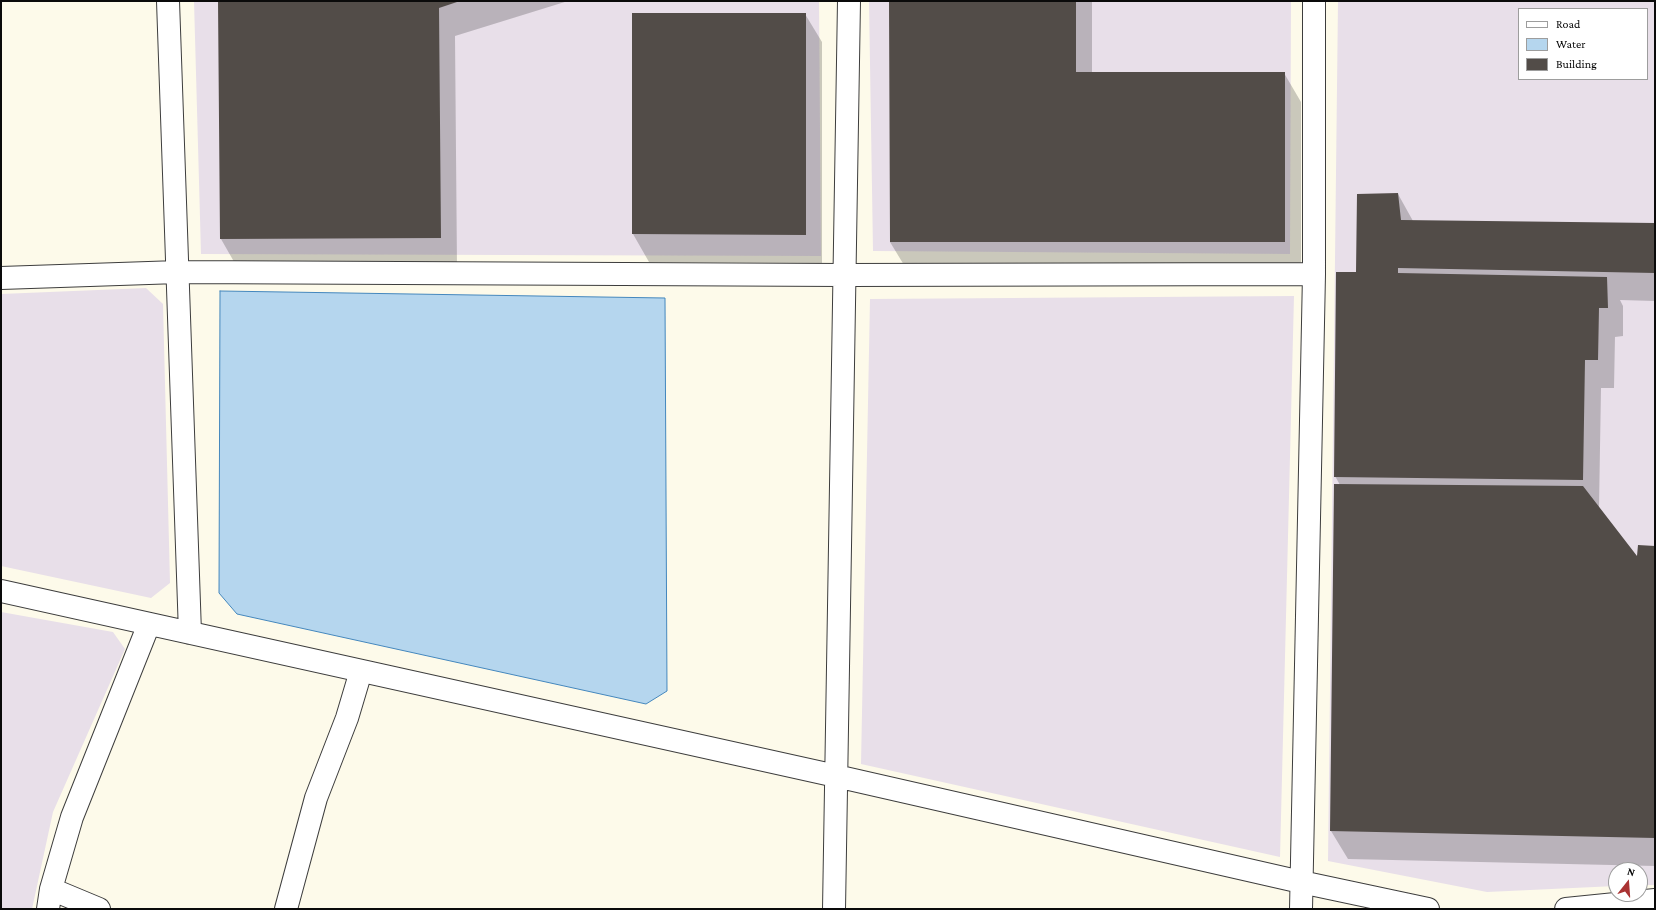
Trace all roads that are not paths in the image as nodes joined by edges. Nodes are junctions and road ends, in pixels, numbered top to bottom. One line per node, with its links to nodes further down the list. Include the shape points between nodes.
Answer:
1 (168, 1): 4 (street)
2 (849, 1): 6 (street)
3 (1314, 1): 5 (street)
4 (178, 272): 6 (street); 7 (street); 10 (street)
5 (1314, 274): 6 (street); 13 (street)
6 (844, 275): 12 (street)
7 (1, 278)
8 (1, 590): 9 (street)
9 (149, 624): 10 (street); 14 (street, via 72,817)
10 (190, 633): 11 (street)
11 (361, 671): 12 (street); 17 (street, via 347,718 316,798)
12 (836, 776): 13 (street); 18 (street)
13 (1301, 882): 19 (street); 20 (street)
14 (50, 899): 16 (street)
15 (1655, 900): 21 (street)
16 (99, 909)
17 (286, 909)
18 (834, 909)
19 (1301, 909)
20 (1428, 909)
21 (1566, 909)

